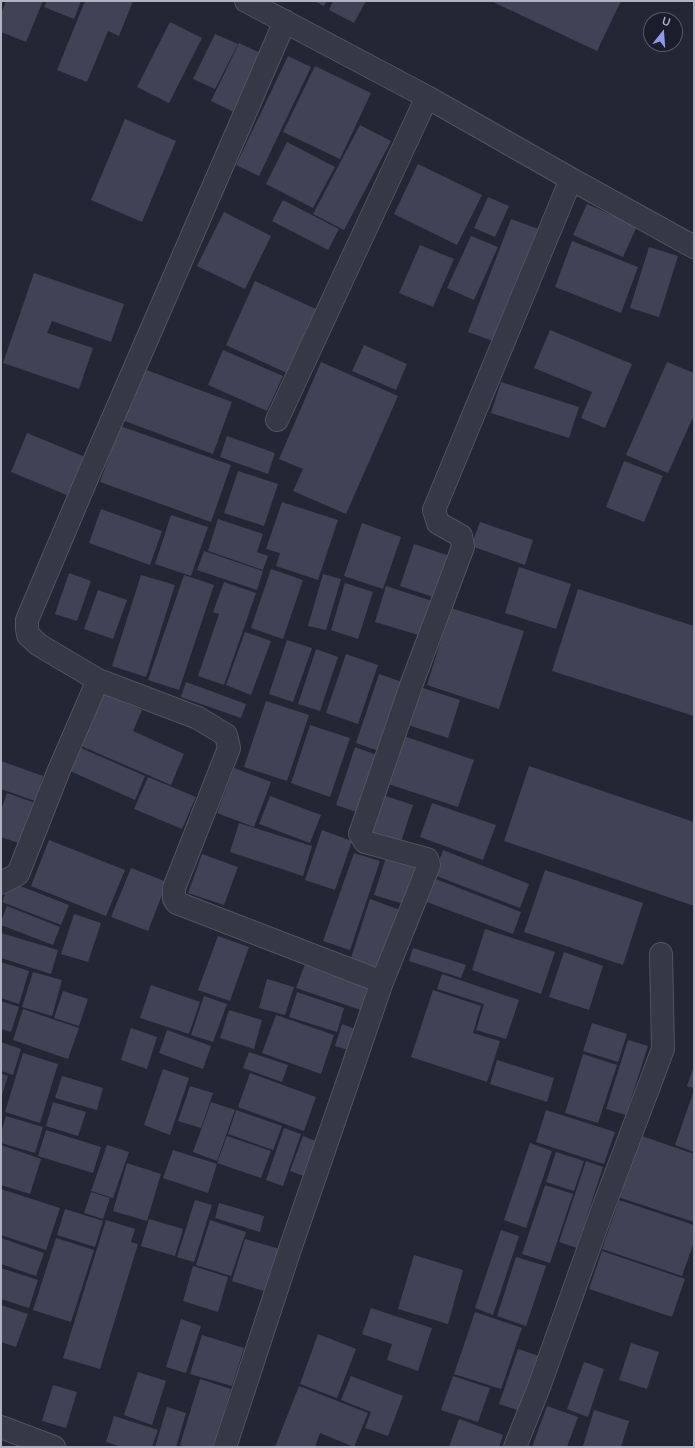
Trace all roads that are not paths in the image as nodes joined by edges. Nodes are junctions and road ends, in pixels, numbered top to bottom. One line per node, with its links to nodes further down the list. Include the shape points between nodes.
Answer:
1 (246, 1): 2 (street)
2 (285, 21): 3 (street); 7 (street, via 27,620 28,635 33,641)
3 (427, 97): 4 (street); 6 (street)
4 (571, 179): 5 (street); 10 (street, via 434,510 438,523 461,536 463,547 412,683 360,834 365,842 427,859 429,865)
5 (694, 247)
6 (277, 420)
7 (98, 680): 8 (street, via 18,874); 10 (street, via 198,718 226,735 229,748 174,888 174,899 177,903)
8 (1, 883)
9 (661, 954): 14 (street, via 663,1049)
10 (382, 982): 13 (street, via 291,1244)
11 (1, 1427): 12 (street)
12 (54, 1447)
13 (225, 1447)
14 (515, 1447)

